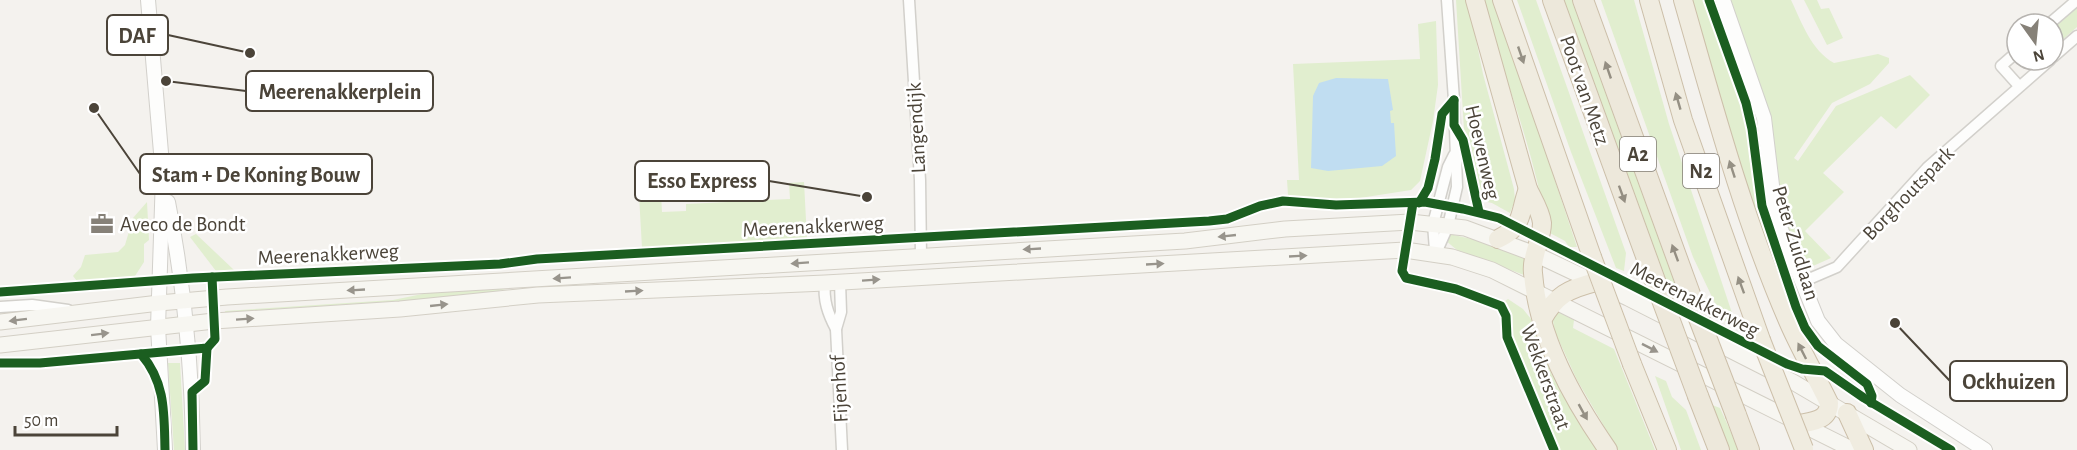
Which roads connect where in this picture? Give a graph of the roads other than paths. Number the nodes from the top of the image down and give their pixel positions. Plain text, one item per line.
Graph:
1 (148, 0) edge
2 (909, 0) edge
3 (1447, 0) edge
4 (1475, 0) edge
5 (1502, 0) edge
6 (1553, 0) edge
7 (1583, 0) edge
8 (1649, 0) edge
9 (1683, 0) edge
10 (1723, 0) edge
11 (2076, 0) edge
12 (2062, 12) edge
13 (2077, 36) edge
14 (2065, 47) edge
15 (2006, 72) edge
16 (2036, 72) edge
17 (2019, 86) junction
18 (163, 176) junction
19 (1528, 189) junction
20 (1441, 225) junction
21 (1498, 239) junction
22 (1436, 253) junction
23 (1535, 254) junction
24 (921, 256) junction
25 (1596, 282) junction
26 (1802, 282) junction
27 (832, 283) junction
28 (1535, 291) junction
29 (184, 300) junction
30 (1555, 301) junction
31 (159, 303) junction
32 (0, 307) edge
33 (81, 312) junction
34 (1542, 320) junction
35 (0, 322) edge
36 (187, 324) junction
37 (158, 327) junction
38 (836, 328) junction
39 (0, 345) edge
40 (1829, 403) junction
41 (1847, 413) junction
42 (1800, 424) junction
43 (1804, 449) edge
44 (165, 450) edge
45 (193, 450) edge
46 (842, 450) edge
47 (1608, 450) edge
48 (1667, 450) edge
49 (1719, 450) edge
50 (1749, 450) edge
51 (1853, 450) edge
52 (1864, 450) edge
53 (1909, 450) edge
54 (1985, 450) edge

1 - 18 street
2 - 24 street, Langendijk
3 - 20 street, Hoevenweg
4 - 19 highway
5 -> 48 highway, bridge
6 -> 49 highway, Poot van Metz / A2, bridge
50 -> 7 highway, Poot van Metz / A2, bridge
43 -> 8 highway, N2, bridge
40 -> 9 highway, N2
10 - 26 street, Peter Zuidlaan
11 - 12 street
13 - 14 street, Borghoutspark
15 - 17 street
16 - 17 street, Borghoutspark
17 - 26 street, Borghoutspark
18 - 29 street
18 - 31 street
19 - 21 highway
19 - 23 highway
20 - 21 main road, Meerenakkerweg
20 - 22 street, Hoevenweg
20 -> 24 main road, Meerenakkerweg
21 - 23 main road, Meerenakkerweg
27 -> 22 main road
22 - 28 main road
23 - 25 main road, Meerenakkerweg
23 - 28 highway
24 -> 29 main road, Meerenakkerweg
25 - 30 highway
25 - 40 main road, Meerenakkerweg
26 - 54 street, Peter Zuidlaan
36 -> 27 main road
27 - 38 street, Fijenhof
27 - 38 street, Fijenhof
28 - 30 main road
28 - 34 highway
29 - 31 main road, Meerenakkerweg
29 - 36 street
30 - 34 highway
30 -> 42 main road
31 - 33 main road, Meerenakkerweg
31 - 37 street
32 - 33 street, Meerenakkerweg
33 -> 35 main road, Meerenakkerweg
34 -> 47 highway
36 - 37 main road
36 - 45 street
39 -> 37 main road
37 - 44 street
38 - 46 street, Fijenhof
40 - 41 main road, Meerenakkerweg
40 - 42 highway
41 - 52 highway
41 - 53 main road, Meerenakkerweg
42 - 51 main road

